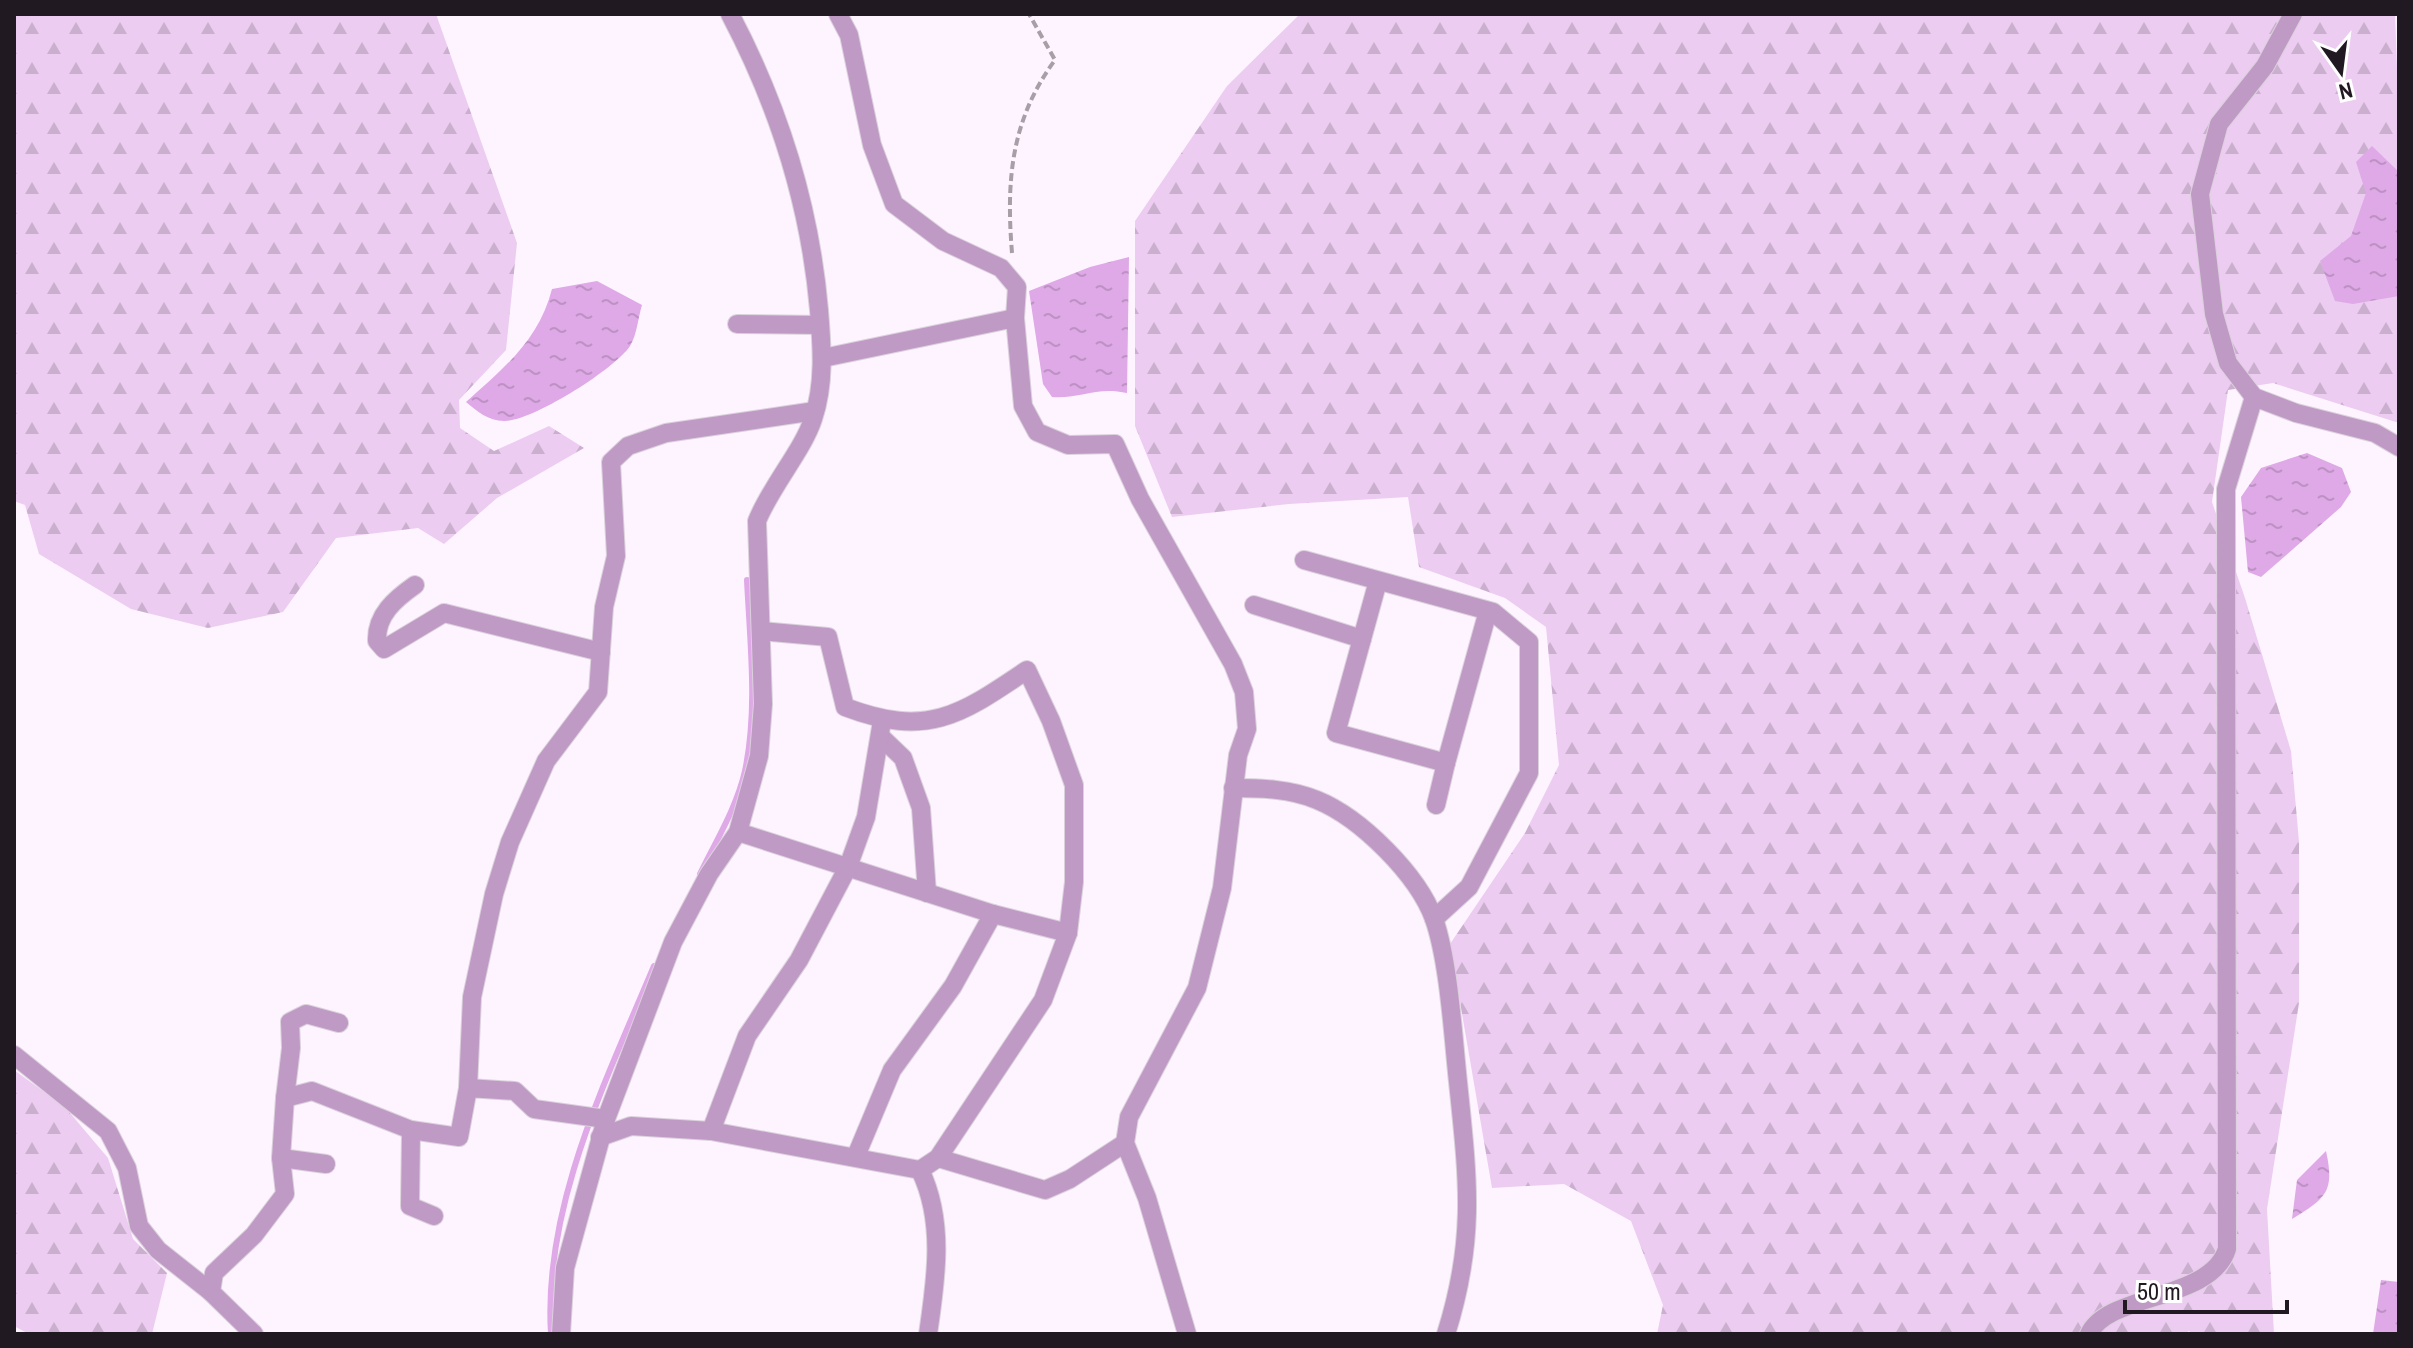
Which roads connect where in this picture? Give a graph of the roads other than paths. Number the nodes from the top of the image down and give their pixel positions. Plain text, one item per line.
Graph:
1 (730, 14) edge
2 (838, 14) edge
3 (2293, 14) edge
4 (1015, 318) junction
5 (737, 324) dead end
6 (820, 325) junction
7 (823, 358) junction
8 (2254, 397) junction
9 (815, 411) junction
10 (2399, 447) edge
11 (1304, 560) dead end
12 (1378, 581) junction
13 (415, 585) dead end
14 (1254, 605) dead end
15 (1488, 611) junction
16 (761, 631) junction
17 (1362, 639) junction
18 (601, 652) junction
19 (881, 729) junction
20 (1446, 763) junction
21 (1233, 788) junction
22 (1436, 805) dead end
23 (738, 832) junction
24 (848, 867) junction
25 (927, 893) junction
26 (993, 914) junction
27 (1434, 919) junction
28 (1068, 933) junction
29 (339, 1023) dead end
30 (14, 1055) edge
31 (468, 1088) junction
32 (285, 1098) junction
33 (606, 1119) junction
34 (411, 1130) junction
35 (711, 1131) junction
36 (600, 1137) junction
37 (1125, 1143) junction
38 (856, 1156) junction
39 (281, 1158) junction
40 (938, 1158) junction
41 (326, 1164) dead end
42 (920, 1170) junction
43 (434, 1216) dead end
44 (211, 1292) junction
45 (254, 1334) edge
46 (561, 1334) edge
47 (928, 1334) edge
48 (1187, 1334) edge
49 (1446, 1334) edge
50 (2089, 1334) edge

1 - 6 street
2 - 4 street
3 - 8 street
4 - 7 street
4 - 21 street
5 - 6 street
6 - 7 street
7 - 9 street
8 - 10 street
8 - 50 street
9 - 16 street
9 - 18 street
11 - 12 street
12 - 15 street
12 - 17 street
13 - 18 street
14 - 17 street
15 - 20 street
15 - 27 street
16 - 19 street
16 - 23 street
17 - 20 street
18 - 31 street
19 - 24 street
19 - 25 street
19 - 28 street
20 - 22 street
21 - 27 street
21 - 37 street
23 - 24 street
23 - 33 street
24 - 25 street
24 - 35 street
25 - 26 street
26 - 28 street
26 - 38 street
27 - 49 street
28 - 40 street
29 - 32 street
30 - 44 street
31 - 33 street
31 - 34 street
32 - 34 street
32 - 39 street
33 - 36 street
34 - 43 street
35 - 36 street
35 - 38 street
36 - 46 street
37 - 40 street
37 - 48 street
38 - 42 street
39 - 41 street
39 - 44 street
40 - 42 street
42 - 47 street
44 - 45 street

